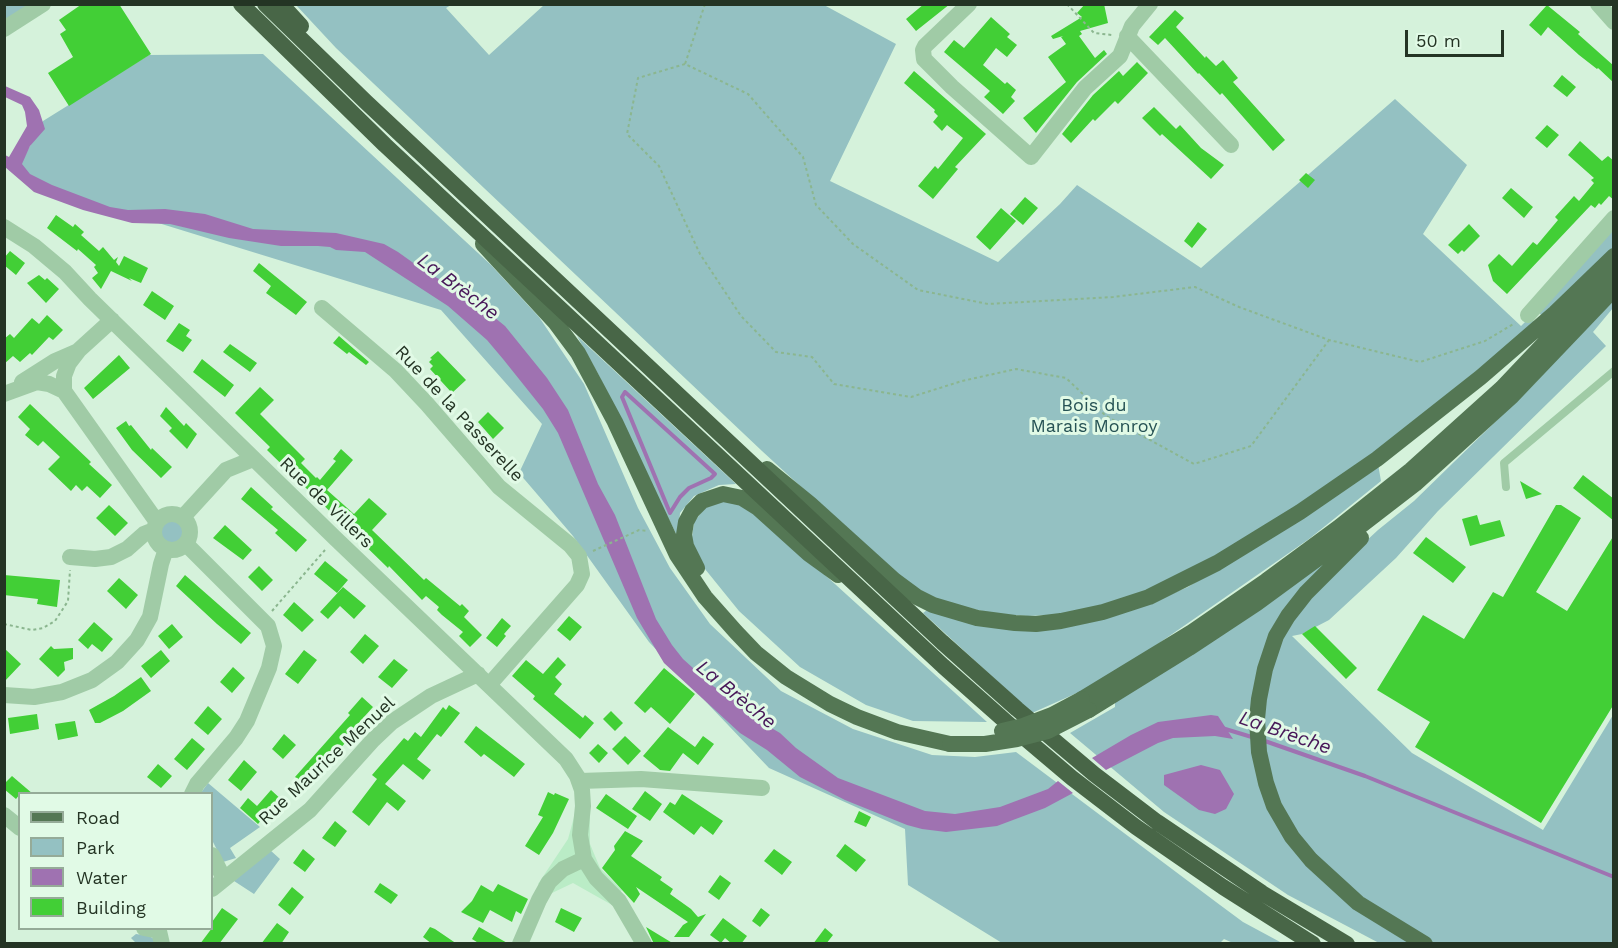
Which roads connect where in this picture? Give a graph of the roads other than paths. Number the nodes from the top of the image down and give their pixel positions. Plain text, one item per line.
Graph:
1 (43, 4) edge
2 (241, 4) edge
3 (265, 4) edge
4 (282, 4) edge
5 (969, 4) edge
6 (1150, 4) edge
7 (1598, 4) edge
8 (1614, 22) edge
9 (4, 29) edge
10 (1127, 36) junction
11 (1231, 145) dead end
12 (456, 210) junction
13 (1614, 218) edge
14 (10, 230) edge
15 (1614, 256) edge
16 (1614, 270) edge
17 (555, 279) junction
18 (1614, 289) edge
19 (322, 308) dead end
20 (1528, 315) road end
21 (112, 320) junction
22 (79, 351) junction
23 (1614, 371) edge
24 (64, 391) junction
25 (7, 392) edge
26 (716, 429) junction
27 (254, 459) junction
28 (1414, 484) junction
29 (1506, 487) dead end
30 (183, 518) junction
31 (156, 526) junction
32 (186, 544) junction
33 (166, 549) junction
34 (70, 557) road end
35 (872, 599) junction
36 (483, 680) junction
37 (4, 695) edge
38 (1085, 705) junction
39 (951, 738) junction
40 (580, 781) junction
41 (762, 788) dead end
42 (1100, 790) junction
43 (193, 792) edge
44 (4, 815) edge
45 (18, 826) edge
46 (584, 859) junction
47 (213, 860) edge
48 (218, 884) edge
49 (520, 944) edge
50 (644, 944) edge
51 (1313, 944) edge
52 (1347, 944) edge
53 (1425, 944) edge

1 - 9 street
2 - 12 highway
3 - 17 highway
4 - 17 highway
5 - 10 street
6 - 10 street
7 - 8 street
10 - 11 street
12 - 35 highway
12 - 39 main road
13 - 20 street
14 - 21 street, Rue de Villers
15 - 26 main road
16 - 38 main road
17 - 26 highway
18 - 28 main road
19 - 36 street, Rue de la Passerelle
21 - 22 street
21 - 27 street, Rue de Villers
22 - 24 street
22 - 25 street
23 - 29 lane
24 - 25 street
24 - 31 street
26 - 42 highway
27 - 30 street
27 - 36 street, Rue de Villers
28 - 38 main road
28 - 53 main road
30 - 31 street
30 - 32 street
31 - 33 street
31 - 34 street
32 - 33 street
32 - 43 street
33 - 37 street
35 - 39 main road
35 - 42 highway
36 - 40 street, Rue de Villers
36 - 48 street, Rue Maurice Menuel
38 - 39 main road, bridge
40 - 41 street
40 - 46 street, Rue de Villers
42 - 51 highway
42 - 52 highway
44 - 45 street
46 - 49 street
46 - 50 street
47 - 48 street

